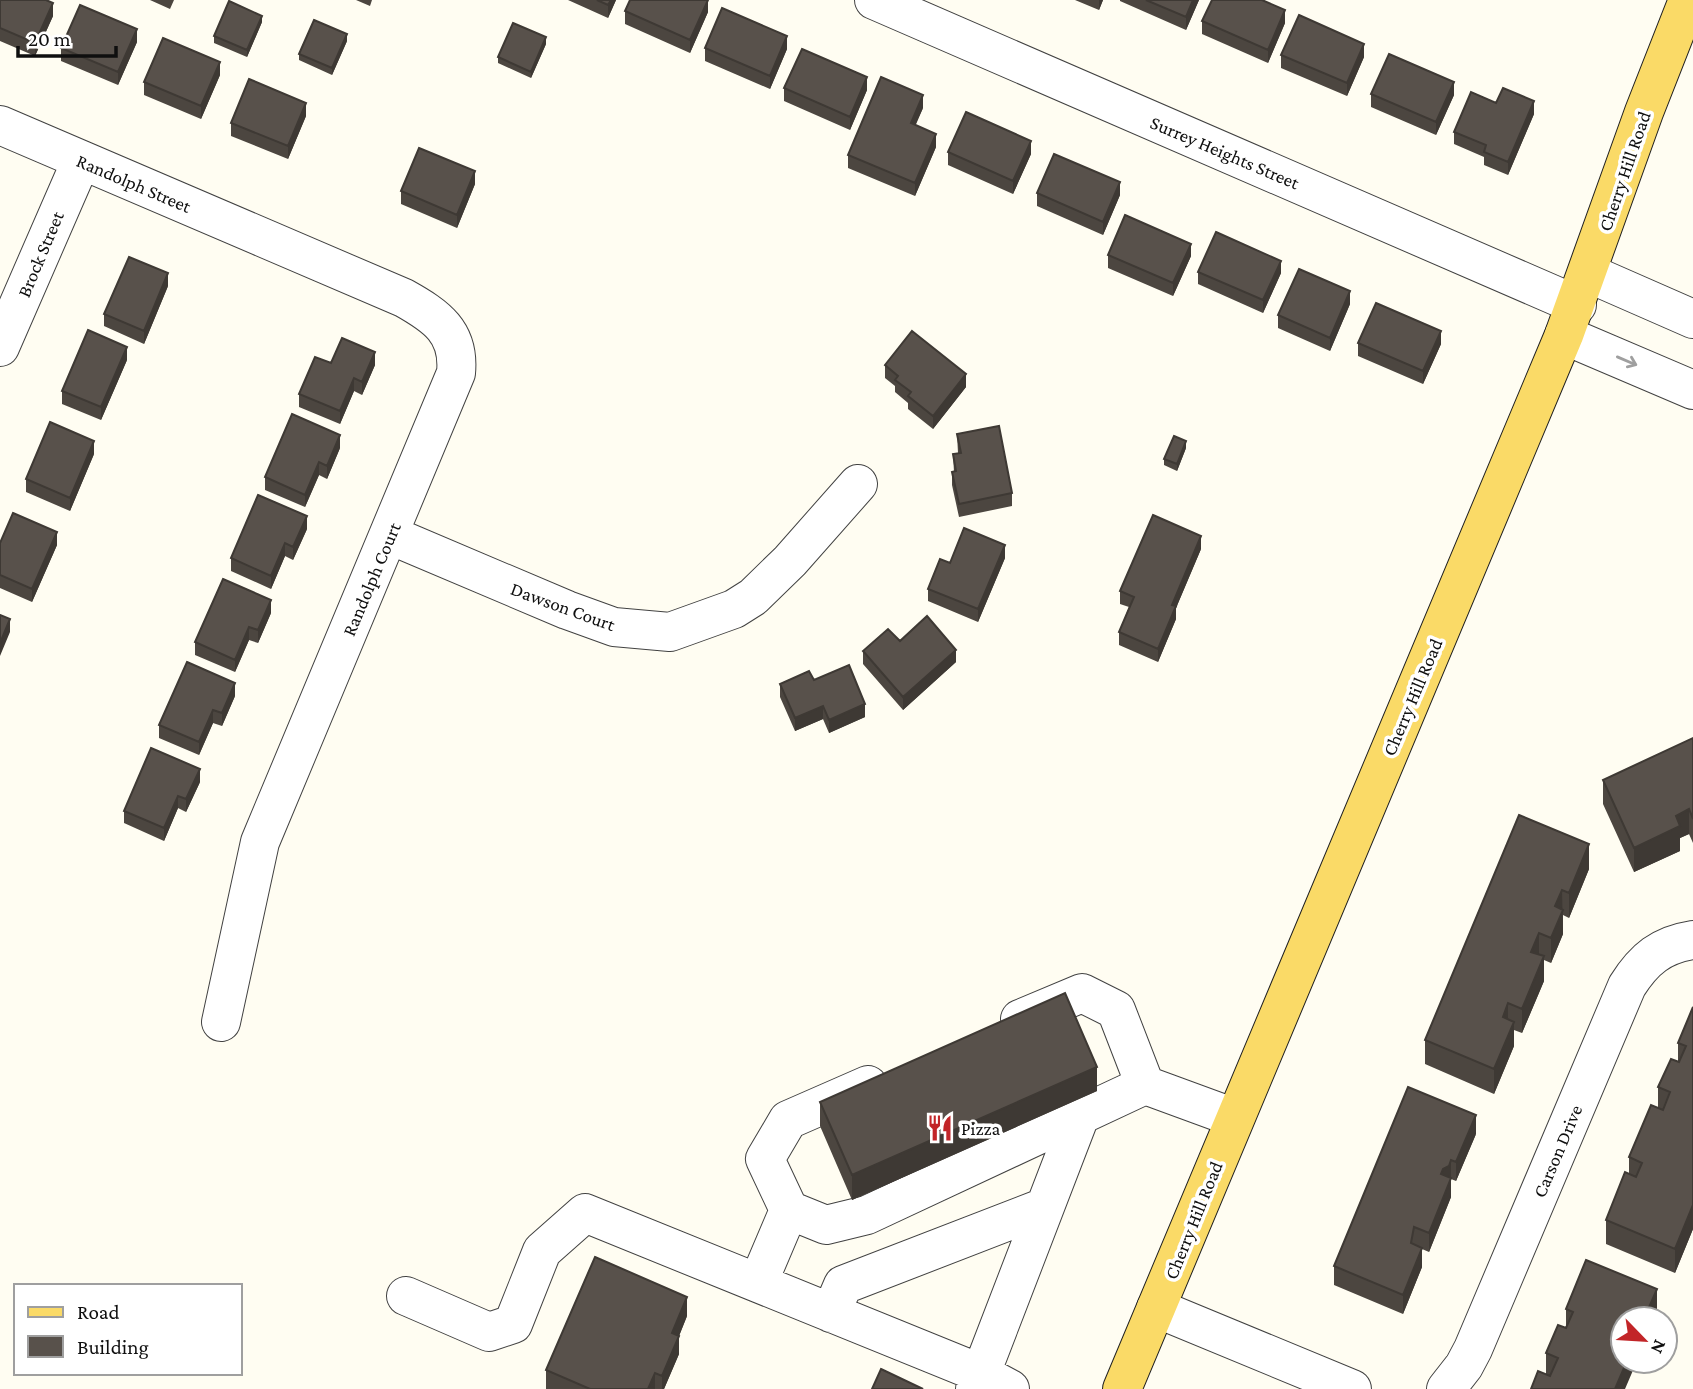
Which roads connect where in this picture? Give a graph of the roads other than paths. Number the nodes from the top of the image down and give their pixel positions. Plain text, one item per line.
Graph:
1 (874, 0) edge
2 (1688, 0) edge
3 (0, 125) edge
4 (81, 160) junction
5 (268, 240) joint
6 (1576, 304) junction
7 (1693, 319) edge
8 (0, 347) edge
9 (1693, 390) edge
10 (858, 484) dead end
11 (390, 535) junction
12 (1693, 940) edge
13 (221, 1022) dead end
14 (992, 1032) edge
15 (903, 1070) edge
16 (1145, 1085) junction
17 (1080, 1116) junction
18 (1235, 1118) junction
19 (1045, 1207) junction
20 (789, 1210) junction
21 (758, 1283) junction
22 (406, 1296) dead end
23 (1156, 1308) junction
24 (831, 1313) junction
25 (989, 1384) edge
26 (1122, 1389) edge
27 (1352, 1389) edge
28 (1446, 1389) edge

1 - 6 street, Surrey Heights Street
2 - 6 main road, Cherry Hill Road
3 - 4 street, Randolph Street
4 - 5 street, Randolph Street
4 - 8 street, Brock Street
5 - 11 street, Randolph Court
6 - 7 street
6 -> 9 street
6 - 18 main road, Cherry Hill Road
10 - 11 street, Dawson Court
11 - 13 street, Randolph Court
12 - 28 street, Carson Drive
14 - 16 street
15 - 20 street
16 - 17 street
16 - 18 street
17 - 19 street
17 - 20 street
18 - 23 main road, Cherry Hill Road
19 - 24 street
19 - 25 street
20 - 21 street
21 - 22 street
21 - 24 street
23 - 26 main road, Cherry Hill Road
23 - 27 street
24 - 25 street

